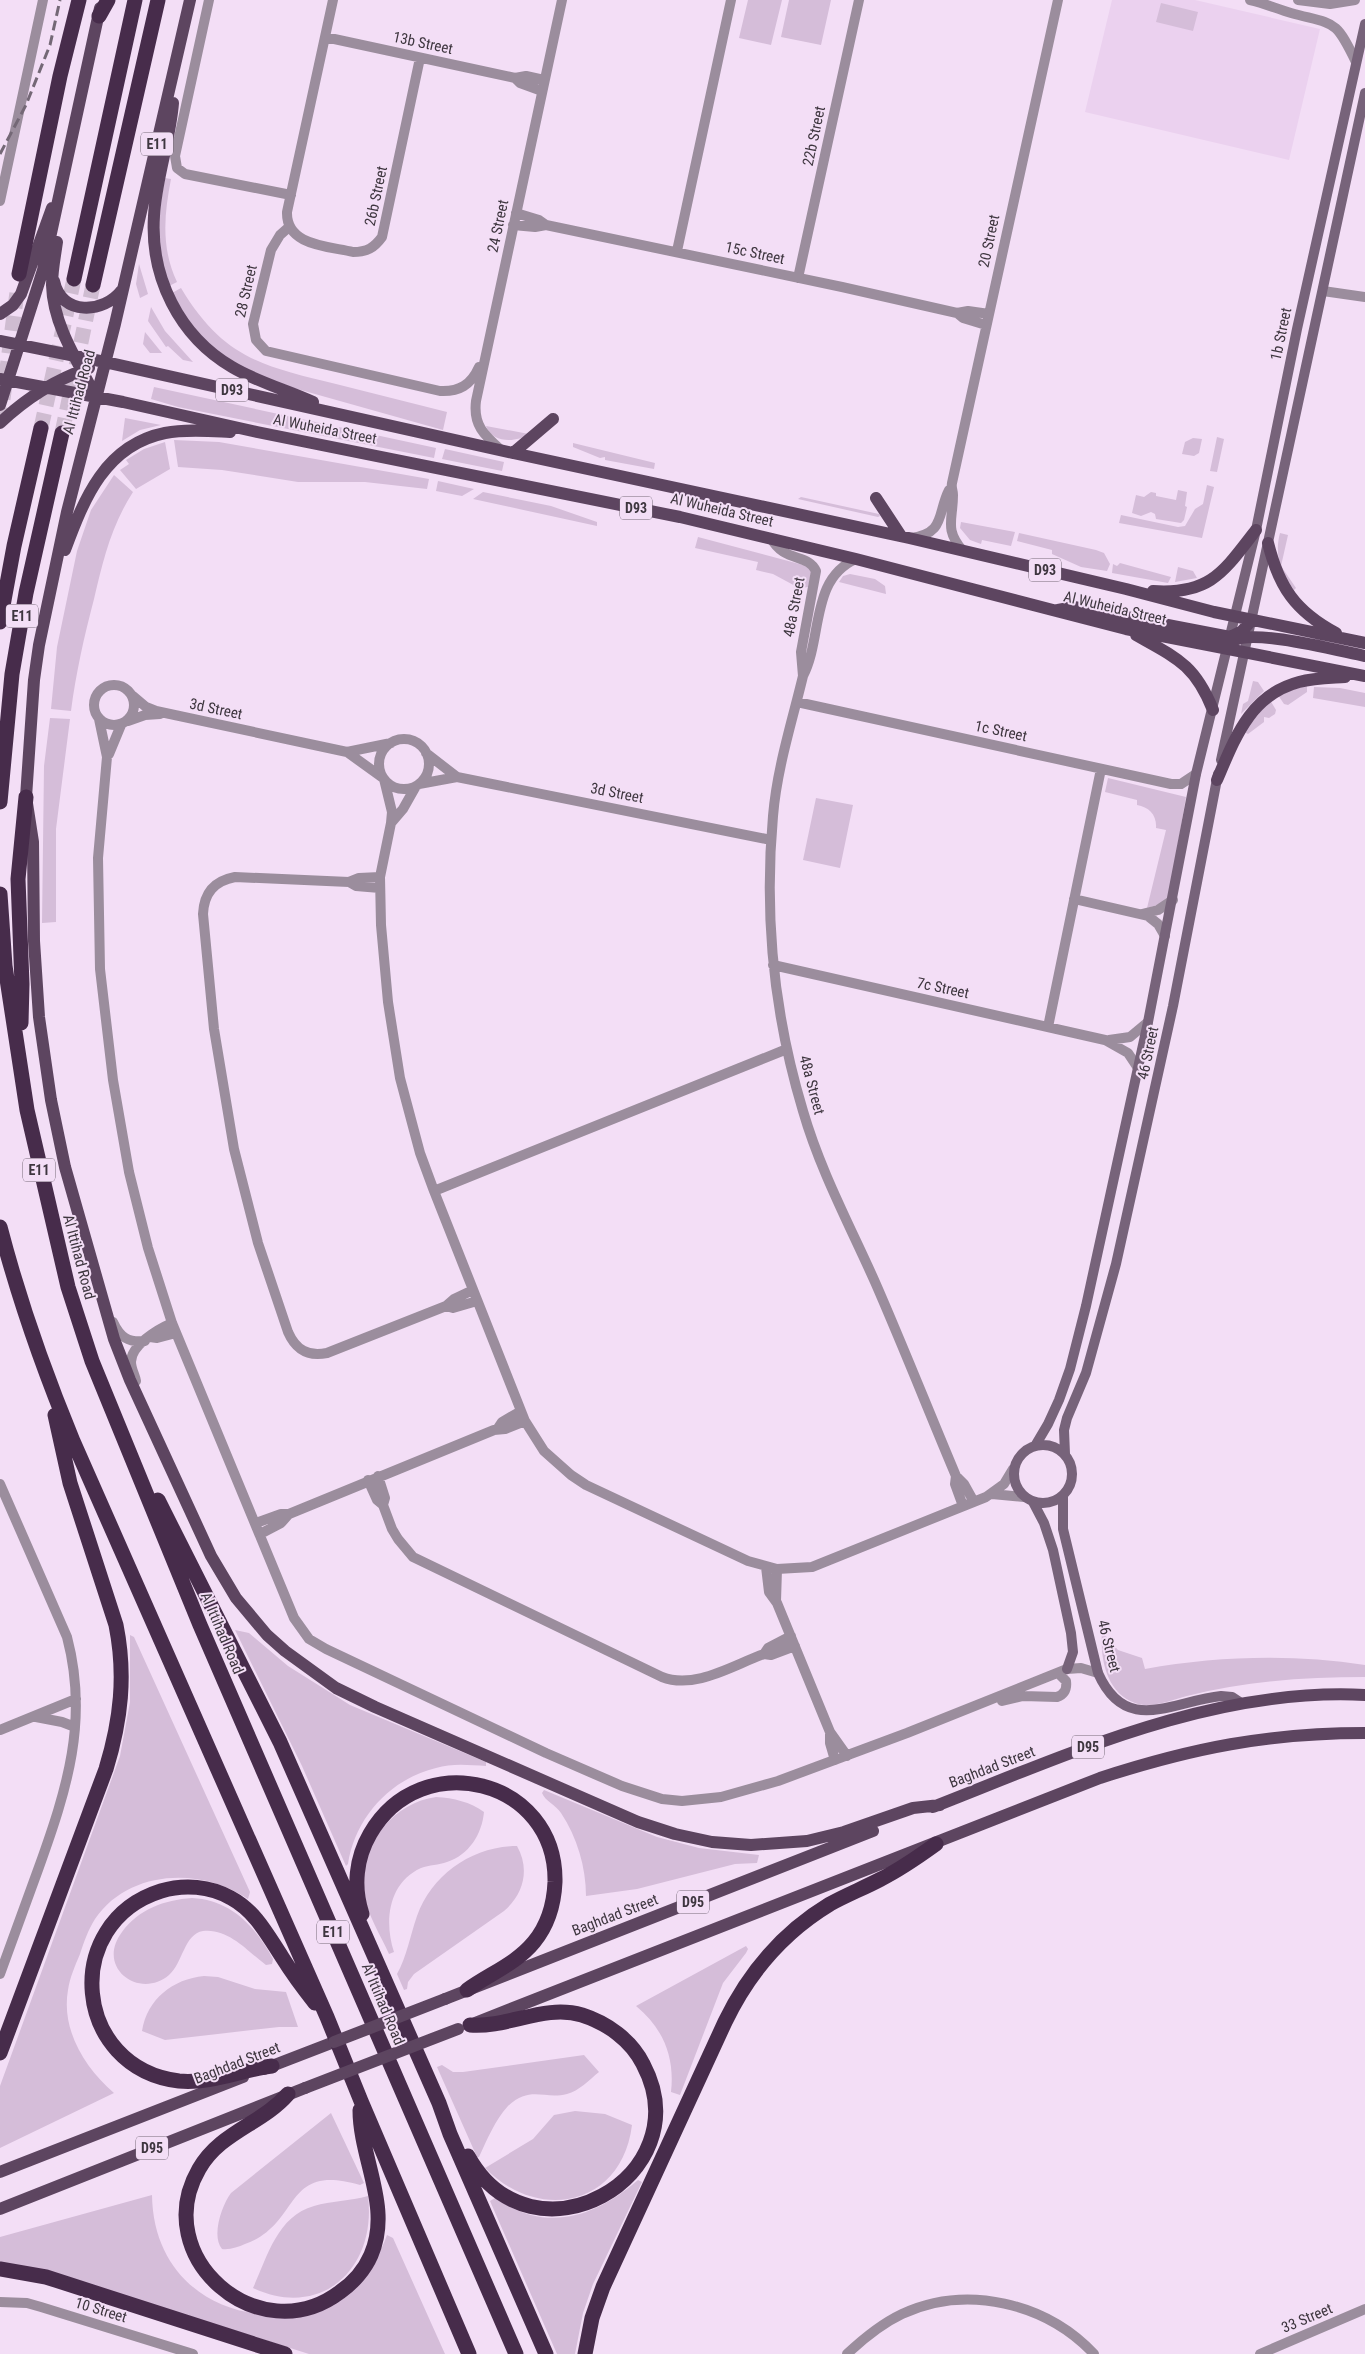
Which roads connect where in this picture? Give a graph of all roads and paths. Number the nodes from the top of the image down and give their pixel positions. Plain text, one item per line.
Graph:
1 (43, 0) edge
2 (79, 0) edge
3 (102, 0) edge
4 (108, 0) edge
5 (135, 0) edge
6 (158, 0) edge
7 (190, 0) edge
8 (209, 0) edge
9 (333, 0) edge
10 (562, 0) edge
11 (731, 0) edge
12 (859, 0) edge
13 (1058, 0) edge
14 (1250, 0) edge
15 (1298, 0) edge
16 (1355, 0) edge
17 (99, 16) junction
18 (1365, 24) edge
19 (325, 37) junction
20 (420, 58) junction
21 (1356, 62) junction
22 (175, 64) junction
23 (515, 78) junction
24 (544, 80) junction
25 (542, 91) junction
26 (1365, 93) edge
27 (60, 195) junction
28 (291, 196) junction
29 (0, 201) edge
30 (516, 213) junction
31 (513, 225) junction
32 (546, 225) junction
33 (289, 227) junction
34 (677, 251) junction
35 (52, 273) junction
36 (19, 274) tunnel mouth
37 (798, 278) junction
38 (74, 279) tunnel mouth
39 (93, 285) tunnel mouth
40 (123, 288) junction
41 (1323, 290) junction
42 (1365, 297) edge
43 (958, 313) junction
44 (0, 314) edge
45 (989, 314) junction
46 (986, 325) junction
47 (0, 341) edge
48 (18, 343) junction
49 (485, 353) junction
50 (75, 356) junction
51 (106, 362) junction
52 (82, 370) junction
53 (5, 380) edge
54 (45, 388) junction
55 (96, 397) junction
56 (0, 405) edge
57 (333, 412) junction
58 (553, 419) dead end
59 (0, 424) edge
60 (41, 428) tunnel mouth
61 (257, 432) junction
62 (62, 433) tunnel mouth
63 (507, 451) junction
64 (952, 488) junction
65 (876, 498) dead end
66 (1256, 530) junction
67 (905, 537) junction
68 (771, 538) junction
69 (1268, 543) junction
70 (963, 551) junction
71 (856, 559) junction
72 (53, 577) junction
73 (1126, 589) junction
74 (1056, 611) junction
75 (1235, 616) junction
76 (1252, 620) junction
77 (0, 622) edge
78 (1126, 629) junction
79 (1248, 636) junction
80 (1230, 637) junction
81 (1349, 640) junction
82 (1365, 643) edge
83 (1227, 650) junction
84 (1244, 653) junction
85 (1365, 656) edge
86 (803, 676) junction
87 (1363, 676) edge
88 (133, 696) junction
89 (796, 702) junction
90 (1213, 710) junction
91 (166, 714) junction
92 (99, 719) junction
93 (124, 723) junction
94 (392, 743) junction
95 (347, 752) junction
96 (426, 753) junction
97 (107, 757) junction
98 (1101, 769) junction
99 (1196, 774) junction
100 (456, 777) junction
101 (383, 779) junction
102 (1217, 780) junction
103 (418, 785) junction
104 (26, 797) junction
105 (0, 802) edge
106 (392, 822) junction
107 (771, 840) junction
108 (380, 877) junction
109 (350, 882) junction
110 (380, 888) junction
111 (0, 894) edge
112 (1074, 900) junction
113 (1172, 900) junction
114 (1141, 914) junction
115 (1165, 936) junction
116 (773, 965) junction
117 (1148, 1022) junction
118 (1048, 1027) junction
119 (1105, 1040) junction
120 (787, 1049) junction
121 (18, 1052) junction
122 (1138, 1068) junction
123 (434, 1192) junction
124 (0, 1227) edge
125 (472, 1290) junction
126 (103, 1299) junction
127 (477, 1301) junction
128 (446, 1306) junction
129 (172, 1322) junction
130 (176, 1333) junction
131 (147, 1339) junction
132 (48, 1382) junction
133 (139, 1400) junction
134 (523, 1416) junction
135 (1034, 1446) junction
136 (128, 1450) junction
137 (1065, 1454) junction
138 (1013, 1469) junction
139 (378, 1476) junction
140 (956, 1476) junction
141 (368, 1480) junction
142 (0, 1484) edge
143 (992, 1494) junction
144 (1063, 1496) junction
145 (1029, 1500) junction
146 (974, 1502) junction
147 (383, 1505) junction
148 (963, 1506) junction
149 (288, 1514) junction
150 (256, 1523) junction
151 (260, 1534) junction
152 (766, 1567) junction
153 (778, 1568) junction
154 (776, 1600) junction
155 (791, 1636) junction
156 (795, 1646) junction
157 (764, 1654) junction
158 (1063, 1671) junction
159 (1098, 1673) junction
160 (1365, 1695) edge
161 (76, 1699) junction
162 (1241, 1703) junction
163 (968, 1710) junction
164 (35, 1716) junction
165 (75, 1727) junction
166 (0, 1730) edge
167 (830, 1732) junction
168 (1365, 1733) edge
169 (847, 1756) junction
170 (835, 1760) junction
171 (940, 1805) junction
172 (936, 1844) junction
173 (375, 1961) junction
174 (0, 1974) edge
175 (467, 1990) junction
176 (327, 2017) junction
177 (464, 2027) junction
178 (0, 2054) edge
179 (272, 2066) junction
180 (288, 2094) junction
181 (360, 2101) junction
182 (439, 2103) junction
183 (0, 2172) edge
184 (0, 2209) edge
185 (0, 2268) edge
186 (0, 2278) edge
187 (85, 2290) junction
188 (0, 2302) edge
189 (1365, 2309) edge
190 (193, 2354) edge
191 (285, 2354) edge
192 (469, 2354) edge
193 (516, 2354) edge
194 (546, 2354) edge
195 (586, 2354) edge
196 (847, 2354) edge
197 (1094, 2354) edge
198 (1260, 2354) edge

1 - 29 street
2 - 36 highway
3 - 17 main road
4 - 17 highway
5 - 38 highway
6 - 39 highway, E11
7 - 22 main road, Al Ittihad Road / E11
8 - 28 street
9 - 19 street
10 - 24 street, 24 Street
11 - 34 street
12 - 37 street, 22b Street
13 - 45 street, 20 Street
14 - 21 street
15 - 16 street
17 - 27 main road
18 - 21 street, 1b Street
19 - 20 street, 13b Street
19 - 28 street
20 - 23 street, 13b Street
20 - 33 street, 26b Street
21 - 66 street, 1b Street
22 - 40 main road, Al Ittihad Road / E11
22 - 57 main road
23 - 24 street, 13b Street
23 - 25 street, 13b Street
24 - 25 street, 24 Street
25 - 30 street, 24 Street
26 - 41 street
27 - 35 main road
27 - 44 main road
27 - 48 main road
28 - 33 street
30 - 31 street, 24 Street
30 - 32 street, 15c Street
31 - 32 street, 15c Street
31 - 49 street, 24 Street
32 - 34 street, 15c Street
33 - 49 street, 28 Street
34 - 37 street, 15c Street
35 - 40 main road
35 - 50 main road
37 - 43 street, 15c Street
40 - 51 main road, Al Ittihad Road / E11
41 - 42 street
41 - 69 street
43 - 45 street, 15c Street
43 - 46 street, 15c Street
45 - 46 street, 20 Street
46 - 64 street, 20 Street
47 - 48 main road, D93
48 - 50 main road, Al Wuheida Street / D93
48 - 53 main road
49 - 63 street, 24 Street
50 - 51 main road, Al Wuheida Street / D93
50 - 52 main road
51 - 52 main road
51 - 55 main road, Al Ittihad Road / E11
51 - 57 main road, Al Wuheida Street / D93
52 - 54 main road
52 - 55 main road
53 - 54 main road, Al Wuheida Street / D93
53 - 56 main road
54 - 55 main road, Al Wuheida Street / D93
54 - 59 main road
55 - 61 main road, Al Wuheida Street / D93
55 - 72 main road, Al Ittihad Road / E11
57 - 63 main road, Al Wuheida Street / D93
58 - 63 main road
60 - 77 highway, Al Ittihad Road / E11
61 - 68 main road, Al Wuheida Street / D93
61 - 72 main road
62 - 105 highway, Al Ittihad Road / E11
63 - 67 main road, Al Wuheida Street / D93
64 - 67 street, 20 Street
64 - 70 street, 20 Street
65 - 67 main road
66 - 73 main road
66 - 75 street, 1b Street
67 - 70 main road, Al Wuheida Street / D93
68 - 71 main road, Al Wuheida Street / D93
68 - 86 street, 48a Street
69 - 76 street
69 - 81 main road
70 - 73 main road, Al Wuheida Street / D93
71 - 74 main road, Al Wuheida Street / D93
71 - 86 street, 48a Street
72 - 104 main road, Al Ittihad Road / E11
73 - 75 main road, Al Wuheida Street / D93
74 - 78 main road, Al Wuheida Street / D93
74 - 80 main road
75 - 76 main road, Al Wuheida Street / D93
75 - 80 street, 1b Street
76 - 79 street
76 - 80 main road
76 - 81 main road, Al Wuheida Street / D93
78 - 83 main road, Al Wuheida Street / D93
78 - 90 main road
79 - 83 main road
79 - 84 street
79 - 85 main road
80 - 83 street, 1b Street
81 - 82 main road, Al Wuheida Street / D93
83 - 84 main road, Al Wuheida Street / D93
83 - 90 street, 46 Street
84 - 87 main road, Al Wuheida Street / D93
84 - 102 street, 46 Street
86 - 89 street, 48a Street
87 - 102 main road
88 - 91 street, 3d Street
88 - 92 street
88 - 93 street
89 - 98 street, 1c Street
89 - 107 street, 48a Street
90 - 99 street, 46 Street
91 - 93 street, 3d Street
91 - 95 street, 3d Street
92 - 93 street
92 - 97 street
93 - 97 street
94 - 95 street, 3d Street
94 - 96 street
94 - 101 street
95 - 101 street, 3d Street
96 - 100 street, 3d Street
96 - 103 street
97 - 129 street
98 - 99 street, 1c Street
98 - 112 street
99 - 113 street, 46 Street
100 - 103 street, 3d Street
100 - 107 street, 3d Street
101 - 103 street
101 - 106 street
102 - 137 street, 46 Street
103 - 106 street
104 - 121 highway
104 - 126 main road, Al Ittihad Road
106 - 108 street
107 - 116 street, 48a Street
108 - 109 street
108 - 110 street
109 - 110 street
109 - 128 street
110 - 123 street
111 - 121 highway, Al Ittihad Road / E11
112 - 114 street
112 - 118 street
113 - 114 street
113 - 115 street, 46 Street
114 - 115 street
115 - 117 street, 46 Street
116 - 118 street, 7c Street
116 - 120 street, 48a Street
117 - 119 street, 7c Street
117 - 122 street, 46 Street
118 - 119 street, 7c Street
119 - 122 street, 7c Street
120 - 123 street
120 - 140 street, 48a Street
121 - 136 highway, Al Ittihad Road / E11
122 - 135 street, 46 Street
123 - 125 street
124 - 132 highway, E11
125 - 127 street
125 - 128 street
126 - 131 street
126 - 133 main road, Al Ittihad Road
127 - 128 street
127 - 134 street
129 - 130 street
129 - 131 street
130 - 131 street
130 - 150 street
131 - 133 street
132 - 176 highway, E11
132 - 178 highway
133 - 171 main road, Al Ittihad Road
134 - 139 street
134 - 152 street
135 - 137 street
135 - 138 street
136 - 173 highway
136 - 193 highway, Al Ittihad Road / E11
137 - 144 street
138 - 143 street
138 - 145 street
139 - 141 street
139 - 147 street
140 - 146 street, 48a Street
140 - 148 street, 48a Street
141 - 147 street
141 - 149 street
142 - 161 street
143 - 145 street
143 - 146 street
144 - 145 street
144 - 159 street, 46 Street
145 - 158 street
146 - 148 street
147 - 157 street
148 - 153 street
149 - 150 street
149 - 151 street
150 - 151 street
151 - 170 street
152 - 153 street
152 - 154 street
153 - 154 street
154 - 155 street
155 - 156 street
155 - 157 street
156 - 157 street
156 - 167 street
158 - 159 street
158 - 163 street
158 - 163 street
159 - 162 street, 46 Street
160 - 162 main road, Baghdad Street / D95
161 - 164 street
161 - 165 street
162 - 171 main road, Baghdad Street / D95
163 - 169 street
164 - 165 street
164 - 166 street
165 - 174 street
167 - 169 street
167 - 170 street
168 - 172 main road, D95
169 - 170 street
171 - 175 main road, Baghdad Street / D95
172 - 177 main road, D95
172 - 195 highway
173 - 175 highway
173 - 182 highway
175 - 179 main road, Baghdad Street / D95, bridge
176 - 179 highway
176 - 181 highway, E11
177 - 180 main road, D95, bridge
177 - 182 highway
179 - 183 main road, Baghdad Street / D95
180 - 181 highway
180 - 184 main road, D95
181 - 192 highway, E11
182 - 194 highway
185 - 187 highway
186 - 187 highway
187 - 191 highway
188 - 190 street, 10 Street
189 - 198 street, 33 Street
196 - 197 street

